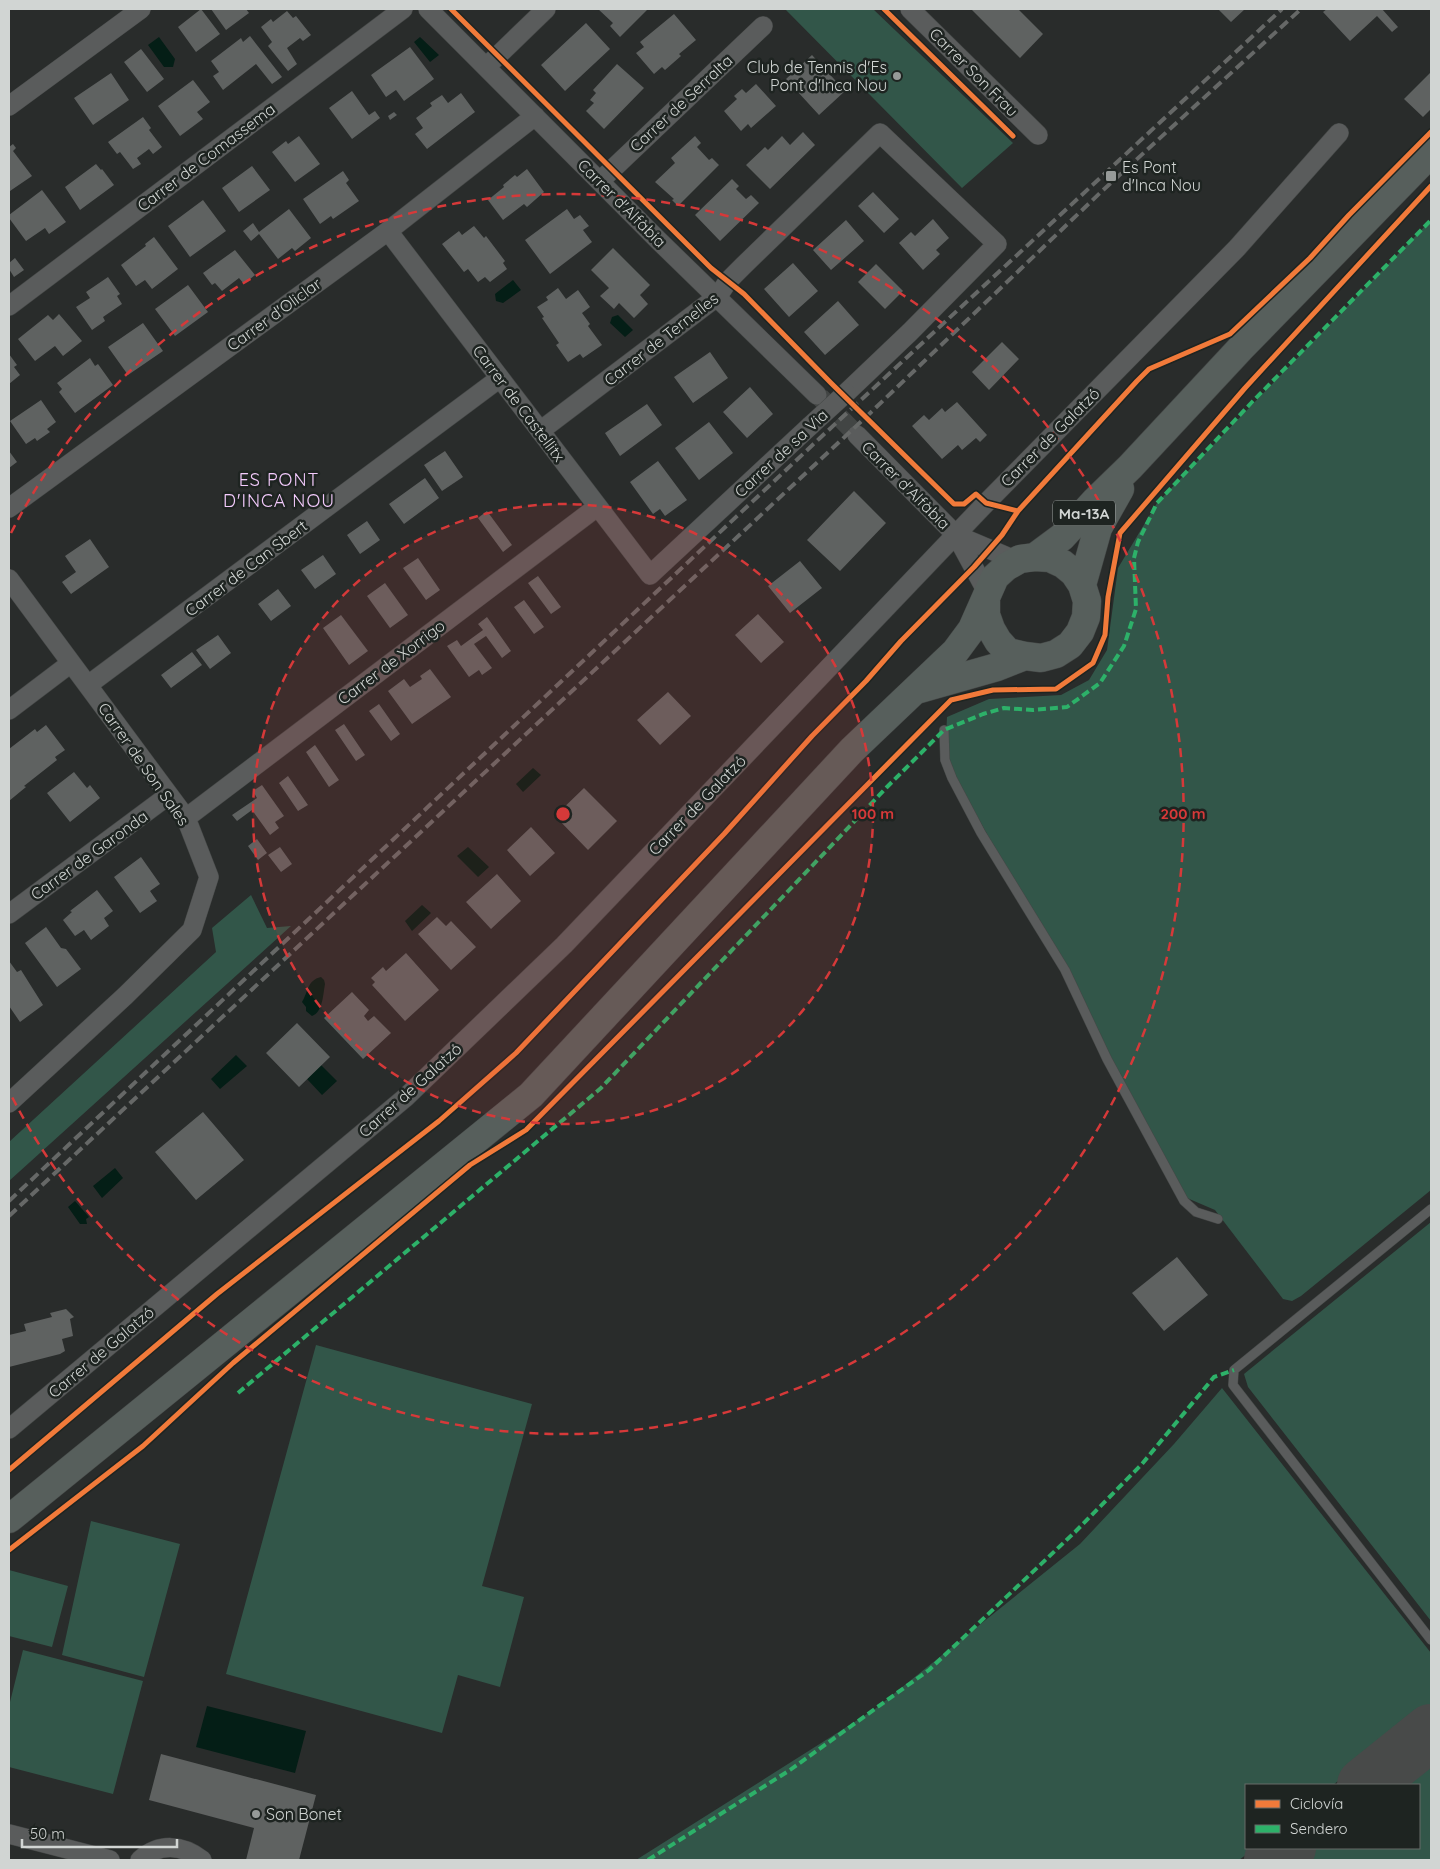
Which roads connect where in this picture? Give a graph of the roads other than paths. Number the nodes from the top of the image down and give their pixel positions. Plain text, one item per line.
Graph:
1 (141, 9) edge
2 (403, 9) edge
3 (428, 9) edge
4 (546, 9) edge
5 (910, 9) edge
6 (763, 26) dead end
7 (486, 66) junction
8 (9, 106) edge
9 (535, 116) junction
10 (880, 133) joint
11 (1339, 133) dead end
12 (1038, 135) dead end
13 (1431, 153) edge
14 (600, 181) junction
15 (388, 231) junction
16 (718, 296) junction
17 (9, 306) edge
18 (500, 378) junction
19 (817, 395) tunnel mouth
20 (540, 431) junction
21 (857, 434) tunnel mouth
22 (1130, 467) junction
23 (597, 507) junction
24 (9, 508) edge
25 (956, 535) junction
26 (1026, 559) junction
27 (650, 575) joint
28 (9, 579) edge
29 (1082, 585) junction
30 (987, 597) junction
31 (1024, 656) junction
32 (71, 663) junction
33 (88, 686) junction
34 (912, 691) junction
35 (9, 710) edge
36 (944, 730) dead end
37 (169, 795) junction
38 (186, 818) junction
39 (9, 914) edge
40 (9, 1103) edge
41 (1431, 1209) edge
42 (1218, 1219) dead end
43 (9, 1428) edge
44 (9, 1496) edge
45 (36, 1498) junction
46 (9, 1519) edge
47 (1431, 1640) edge
48 (9, 1834) edge
49 (143, 1857) edge
50 (110, 1860) edge
51 (118, 1860) edge
52 (202, 1860) edge

1 - 8 street
2 - 17 street, Carrer de Comassema
3 - 7 street, Carrer d'Alfàbia
4 - 7 street
5 - 12 street, Carrer Son Frau
6 - 14 street, Carrer de Serralta
7 - 9 street, Carrer d'Alfàbia
9 - 14 street, Carrer d'Alfàbia
9 - 15 street, Carrer d'Oliclar
10 - 16 street, Carrer de Ternelles
10 - 27 street, Carrer de sa Via, bridge
11 - 25 street, Carrer de Galatzó
13 - 22 main road, Ma-13A
14 - 16 street, Carrer d'Alfàbia
15 - 18 street, Carrer de Castellitx
15 - 24 street, Carrer d'Oliclar
16 - 19 street, Carrer d'Alfàbia
16 - 20 street, Carrer de Ternelles
18 - 20 street, Carrer de Castellitx
18 - 33 street, Carrer de Can Sbert
20 - 23 street, Carrer de Castellitx
21 - 25 street, Carrer d'Alfàbia
22 - 26 main road, Ma-13A
22 - 29 main road, Ma-13A
23 - 27 street, Carrer de Castellitx
23 - 38 street, Carrer de Xorrigo
25 - 26 street, Carrer d'Alfàbia
25 - 30 street, Carrer d'Alfàbia
25 - 43 street, Carrer de Galatzó
26 - 29 main road
26 - 30 main road
28 - 32 street, Carrer de Son Sales
29 - 31 main road
30 - 31 main road
30 - 34 main road
31 - 34 main road
32 - 33 street, Carrer de Son Sales
32 - 35 street
33 - 37 street, Carrer de Son Sales
34 - 45 main road
36 - 42 lane
37 - 38 street, Carrer de Son Sales
37 - 39 street, Carrer de Garonda
38 - 40 street, Carrer de Son Sales
41 - 47 lane
44 - 45 main road
45 - 46 main road
48 - 50 street
49 - 51 street
49 - 52 street

